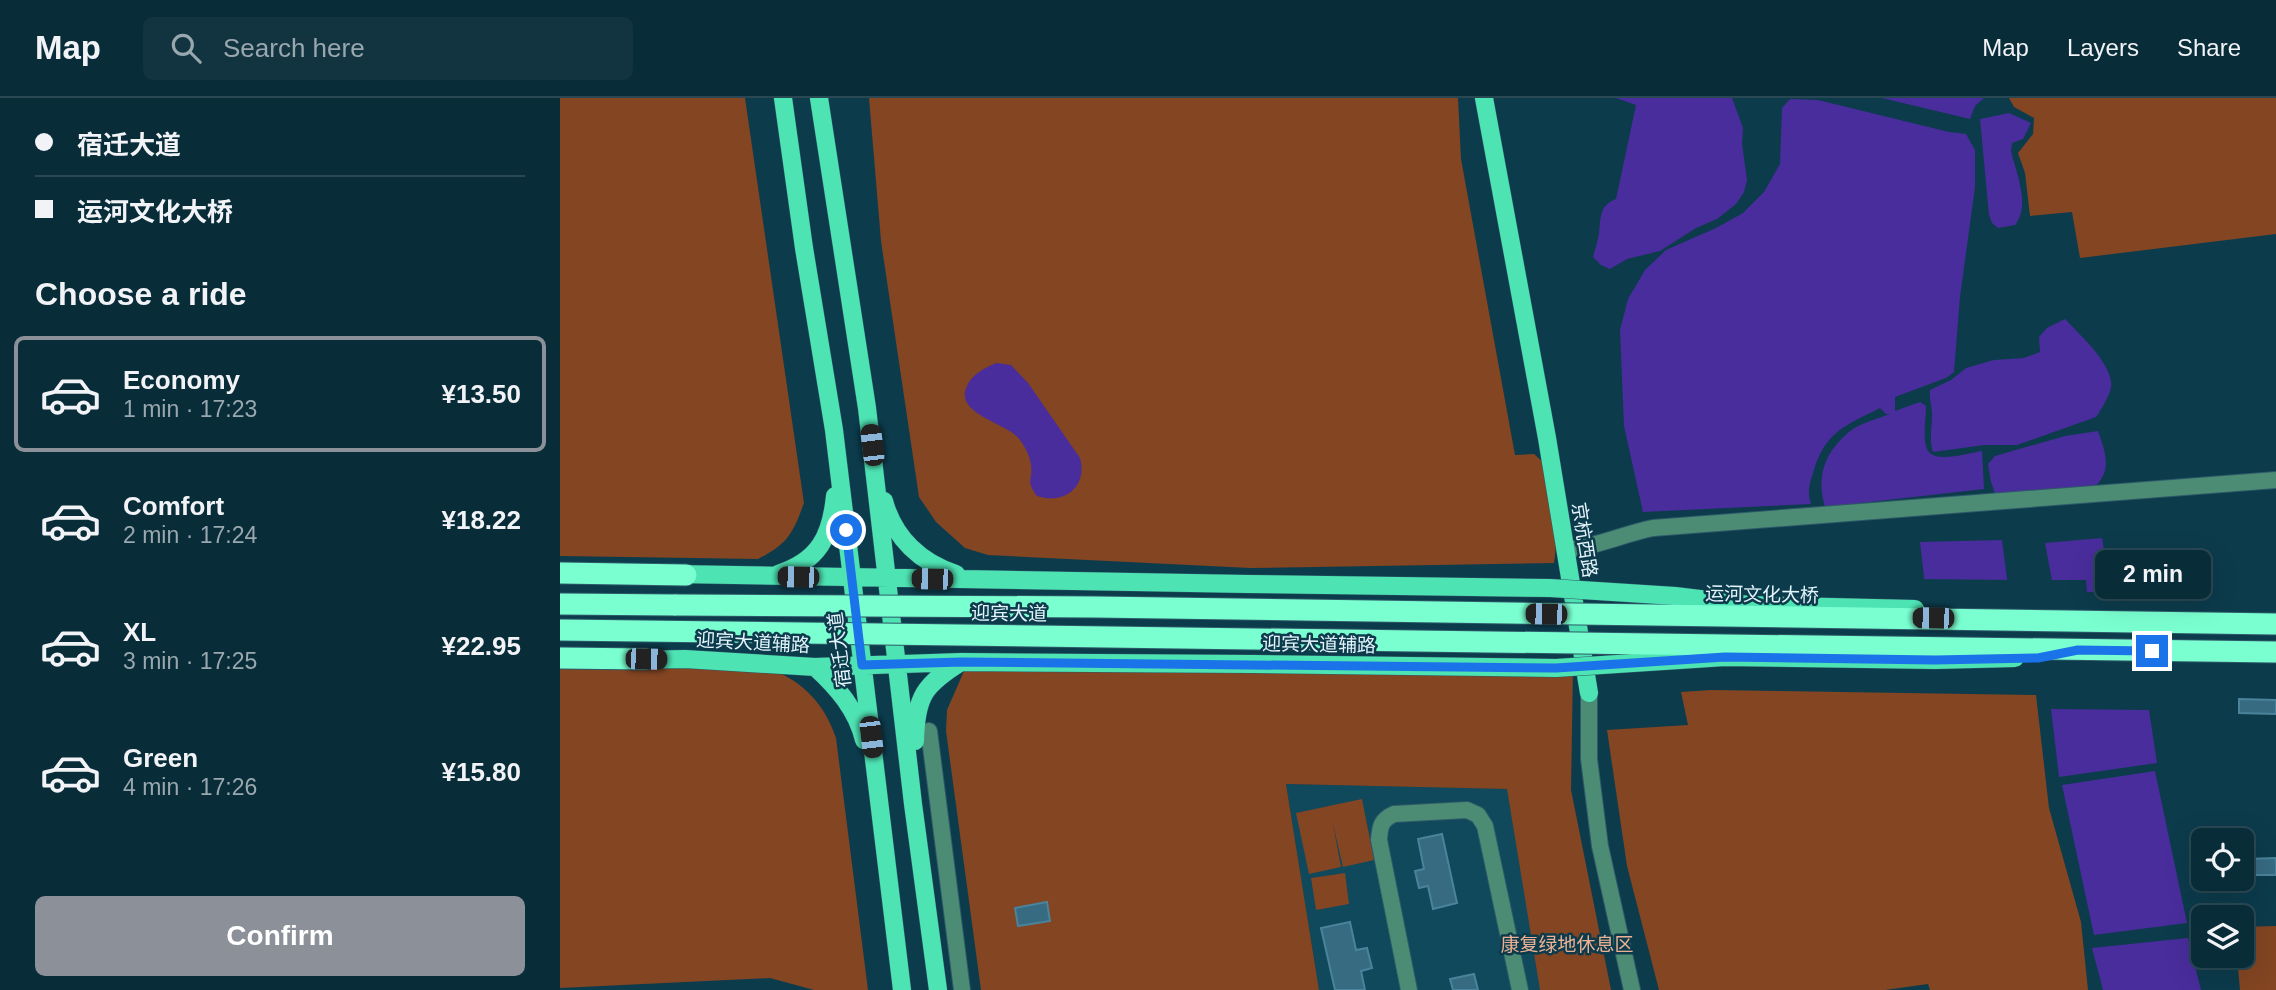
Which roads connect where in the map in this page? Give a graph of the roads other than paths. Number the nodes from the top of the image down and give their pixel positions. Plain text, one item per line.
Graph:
1 (783, 98) edge
2 (819, 98) edge
3 (1484, 98) edge
4 (838, 457) junction
5 (874, 464) junction
6 (2276, 480) edge
7 (1566, 550) junction
8 (560, 562) edge
9 (560, 573) edge
10 (687, 575) junction
11 (771, 576) junction
12 (852, 578) junction
13 (887, 579) junction
14 (976, 580) junction
15 (560, 604) edge
16 (1247, 610) joint
17 (2072, 620) junction
18 (2276, 624) edge
19 (560, 631) edge
20 (2078, 650) junction
21 (2276, 652) edge
22 (560, 658) edge
23 (646, 659) junction
24 (961, 662) junction
25 (897, 664) junction
26 (862, 665) junction
27 (815, 667) junction
28 (560, 668) edge
29 (1589, 693) joint
30 (929, 731) dead end
31 (913, 804) junction
32 (879, 809) junction
33 (902, 990) edge
34 (938, 990) edge
35 (962, 990) edge
36 (1409, 990) edge
37 (1520, 990) edge
38 (1632, 990) edge

1 - 4 main road, 宿迁大道
2 - 5 main road
3 - 7 main road, 京杭西路
4 - 11 main road
4 - 12 main road, 宿迁大道
5 - 13 main road
5 - 14 main road
6 - 7 street
7 - 29 main road, 京杭西路
8 - 10 main road
9 - 10 highway
10 - 11 main road
11 - 12 main road
12 - 13 main road
12 - 26 main road, 宿迁大道
13 - 14 main road
13 - 25 main road
14 - 17 main road, bridge
15 - 16 highway, 迎宾大道, bridge
16 - 17 highway, 运河文化大桥, bridge
17 - 18 highway, 运河文化大桥, bridge
19 - 20 highway, 迎宾大道, bridge
20 - 21 highway, bridge
20 - 24 main road, 迎宾大道辅路, bridge
22 - 23 highway
23 - 27 main road, 迎宾大道辅路
23 - 28 main road, 迎宾大道辅路
24 - 25 main road, 迎宾大道辅路
24 - 31 main road
25 - 26 main road, 迎宾大道辅路
25 - 31 main road
26 - 27 main road, 迎宾大道辅路
26 - 32 main road, 宿迁大道
27 - 32 main road
29 - 38 street, 京杭西路
30 - 35 street
31 - 34 main road
32 - 33 main road, 宿迁大道
36 - 37 street

